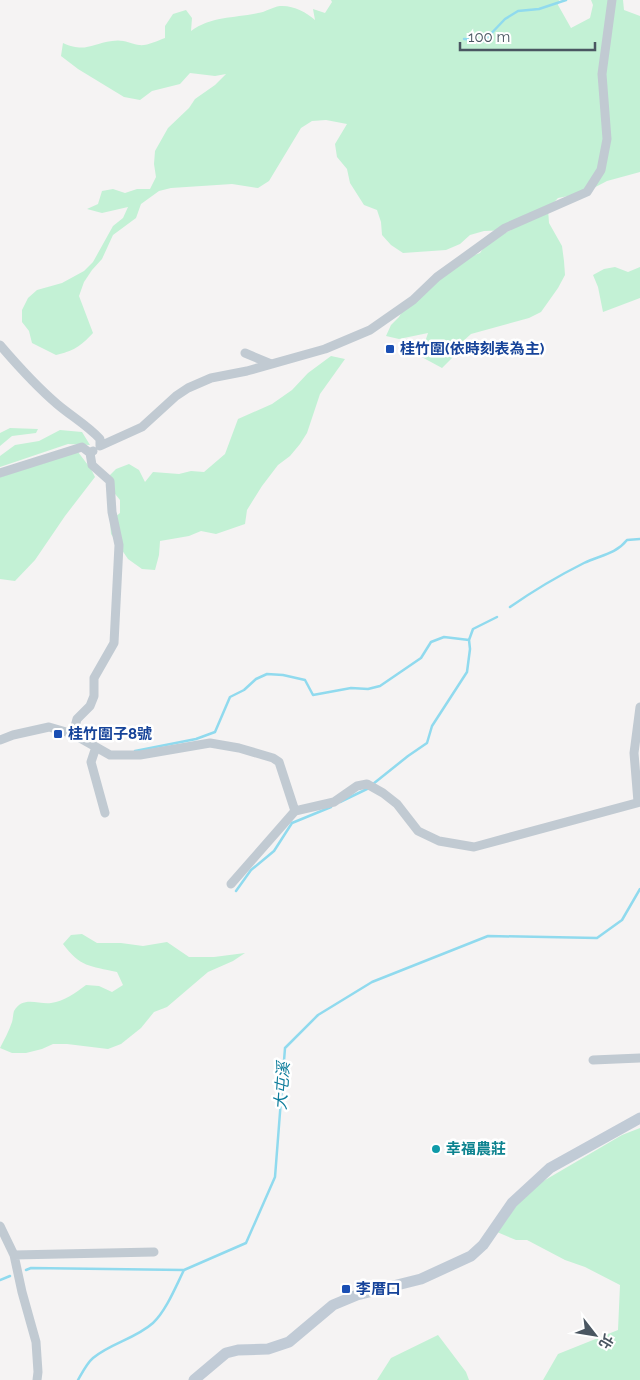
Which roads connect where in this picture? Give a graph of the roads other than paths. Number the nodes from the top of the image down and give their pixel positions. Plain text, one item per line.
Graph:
1 (612, 0) edge
2 (0, 345) edge
3 (245, 353) dead end
4 (271, 364) junction
5 (100, 446) junction
6 (90, 453) junction
7 (0, 473) edge
8 (640, 707) edge
9 (73, 734) junction
10 (0, 740) edge
11 (96, 747) junction
12 (639, 802) edge
13 (295, 811) junction
14 (105, 812) dead end
15 (231, 884) dead end
16 (640, 1058) edge
17 (593, 1060) dead end
18 (640, 1118) edge
19 (0, 1226) edge
20 (154, 1252) dead end
21 (14, 1255) junction
22 (37, 1380) edge
23 (194, 1380) edge

1 - 4 street
2 - 5 street
3 - 4 street
4 - 5 street
5 - 6 street
6 - 7 street
6 - 9 street
8 - 12 street
9 - 10 street
9 - 11 street
11 - 13 street
11 - 14 street
12 - 13 street
13 - 15 street
16 - 17 street
18 - 23 street
19 - 21 street
20 - 21 street
21 - 22 street

